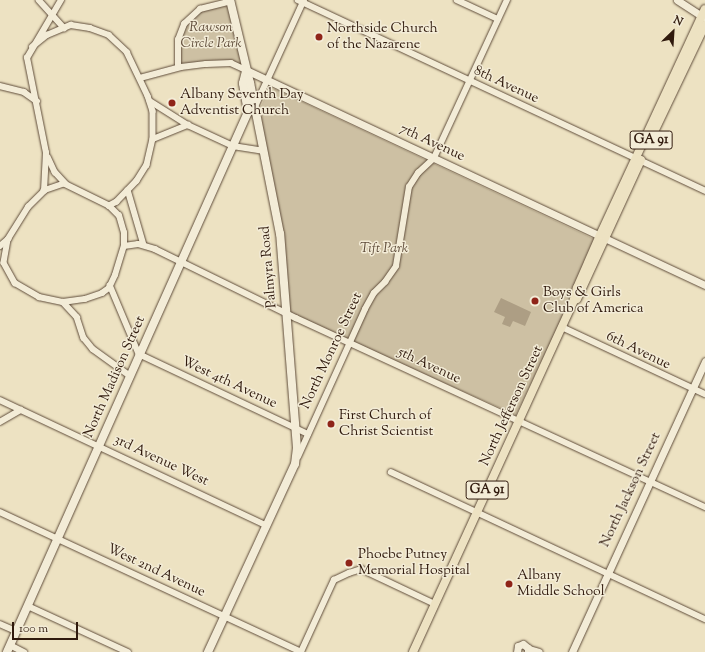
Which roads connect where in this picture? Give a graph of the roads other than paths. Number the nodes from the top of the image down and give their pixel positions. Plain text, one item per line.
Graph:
1 (39, 0) edge
2 (61, 0) edge
3 (230, 0) edge
4 (457, 0) edge
5 (507, 0) edge
6 (677, 0) edge
7 (301, 1) edge
8 (704, 14) edge
9 (54, 16) junction
10 (498, 19) junction
11 (705, 25) edge
12 (64, 28) junction
13 (32, 47) junction
14 (178, 67) junction
15 (246, 70) junction
16 (140, 78) junction
17 (268, 81) junction
18 (470, 81) junction
19 (0, 86) edge
20 (37, 101) junction
21 (150, 101) junction
22 (255, 107) junction
23 (248, 112) joint
24 (188, 125) junction
25 (153, 139) junction
26 (232, 146) junction
27 (263, 151) junction
28 (46, 153) junction
29 (434, 158) junction
30 (639, 158) junction
31 (67, 184) junction
32 (128, 190) junction
33 (44, 191) junction
34 (705, 191) edge
35 (109, 206) junction
36 (603, 237) junction
37 (8, 239) junction
38 (144, 245) junction
39 (0, 246) edge
40 (124, 246) junction
41 (180, 263) junction
42 (2, 264) edge
43 (705, 284) edge
44 (110, 285) junction
45 (63, 302) junction
46 (287, 313) junction
47 (562, 328) junction
48 (350, 342) junction
49 (139, 354) junction
50 (705, 361) edge
51 (130, 376) junction
52 (692, 389) junction
53 (705, 394) edge
54 (0, 400) edge
55 (21, 410) junction
56 (518, 421) junction
57 (0, 422) edge
58 (295, 427) junction
59 (308, 434) junction
60 (98, 446) junction
61 (295, 464) junction
62 (391, 472) dead end
63 (650, 481) junction
64 (705, 507) edge
65 (0, 512) edge
66 (477, 513) junction
67 (266, 525) junction
68 (57, 539) junction
69 (608, 572) junction
70 (436, 604) junction
71 (28, 606) junction
72 (224, 616) junction
73 (705, 619) edge
74 (0, 624) edge
75 (16, 631) junction
76 (8, 649) edge
77 (528, 651) edge
78 (24, 652) edge
79 (128, 652) edge
80 (208, 652) edge
81 (301, 652) edge
82 (413, 652) edge
83 (517, 652) edge
84 (540, 652) edge
85 (572, 652) edge

1 - 9 street
2 - 9 street
3 - 14 street
3 - 15 main road, Palmyra Road
4 - 10 street
5 - 10 street, North Monroe Street
6 - 8 street
7 - 17 street
7 - 18 street, 8th Avenue
8 - 30 main road, North Jefferson Street / GA 91
9 - 12 street
9 - 13 street
10 - 18 street, North Monroe Street
11 - 30 main road, North Jefferson Street / GA 91
12 - 13 street
12 - 16 street
13 - 20 street
14 - 15 street, 7th Avenue
14 - 16 street, 7th Avenue
15 - 17 street, 7th Avenue
15 - 22 main road, Palmyra Road
15 - 23 main road, Palmyra Road
16 - 21 street
17 - 22 street
17 - 29 street, 7th Avenue
18 - 29 street, North Monroe Street
18 - 30 street, 8th Avenue
19 - 20 street
20 - 28 street
21 - 24 street
21 - 25 street
22 - 27 main road, Palmyra Road
23 - 26 main road, North Madison Street
24 - 25 street
24 - 26 street
25 - 32 street
26 - 27 street
26 - 41 main road, North Madison Street
27 - 46 main road, Palmyra Road
28 - 31 street
28 - 33 street
29 - 36 street, 7th Avenue
29 - 48 street, North Monroe Street
30 - 34 street, 8th Avenue
30 - 36 main road, North Jefferson Street / GA 91
31 - 33 street
31 - 35 street
32 - 35 street
32 - 38 street
33 - 37 street
35 - 40 street
36 - 43 street, 7th Avenue
36 - 47 main road, North Jefferson Street / GA 91
37 - 39 street
37 - 42 street
38 - 40 street, 5th Avenue
38 - 41 street, 5th Avenue
40 - 44 street
41 - 46 street, 5th Avenue
41 - 49 main road, North Madison Street
42 - 45 street
44 - 45 street
44 - 49 street
45 - 51 street
46 - 48 street, 5th Avenue
46 - 58 main road, Palmyra Road
47 - 52 street, 6th Avenue
47 - 56 main road, North Jefferson Street / GA 91
48 - 56 street, 5th Avenue
48 - 59 street, North Monroe Street
49 - 51 main road, North Madison Street
49 - 58 street, West 4th Avenue
50 - 52 street, North Jackson Street
51 - 60 main road, North Madison Street
52 - 53 street, 6th Avenue
52 - 63 street, North Jackson Street
54 - 55 street, 3rd Avenue West
55 - 57 street
55 - 60 street, 3rd Avenue West
56 - 63 street, 5th Avenue
56 - 66 main road, North Jefferson Street / GA 91
58 - 59 street, West 4th Avenue
58 - 61 main road, Palmyra Road
59 - 61 street, North Monroe Street
60 - 67 street, 3rd Avenue West
60 - 68 main road, North Madison Street
61 - 67 main road, North Monroe Street
62 - 66 street
63 - 64 street, 5th Avenue
63 - 69 street, North Jackson Street
65 - 68 street, West 2nd Avenue
66 - 69 street
66 - 70 main road, North Jefferson Street / GA 91
67 - 72 main road, North Monroe Street
68 - 71 main road, North Madison Street
68 - 72 street, West 2nd Avenue
69 - 73 street
69 - 85 street, North Jackson Street
70 - 81 street
70 - 82 main road, North Jefferson Street / GA 91
71 - 75 main road, North Madison Street
71 - 79 street
72 - 80 main road, North Monroe Street
72 - 81 street, West 2nd Avenue
74 - 75 street
75 - 76 main road, North Madison Street
76 - 78 street
77 - 83 street
77 - 84 street

